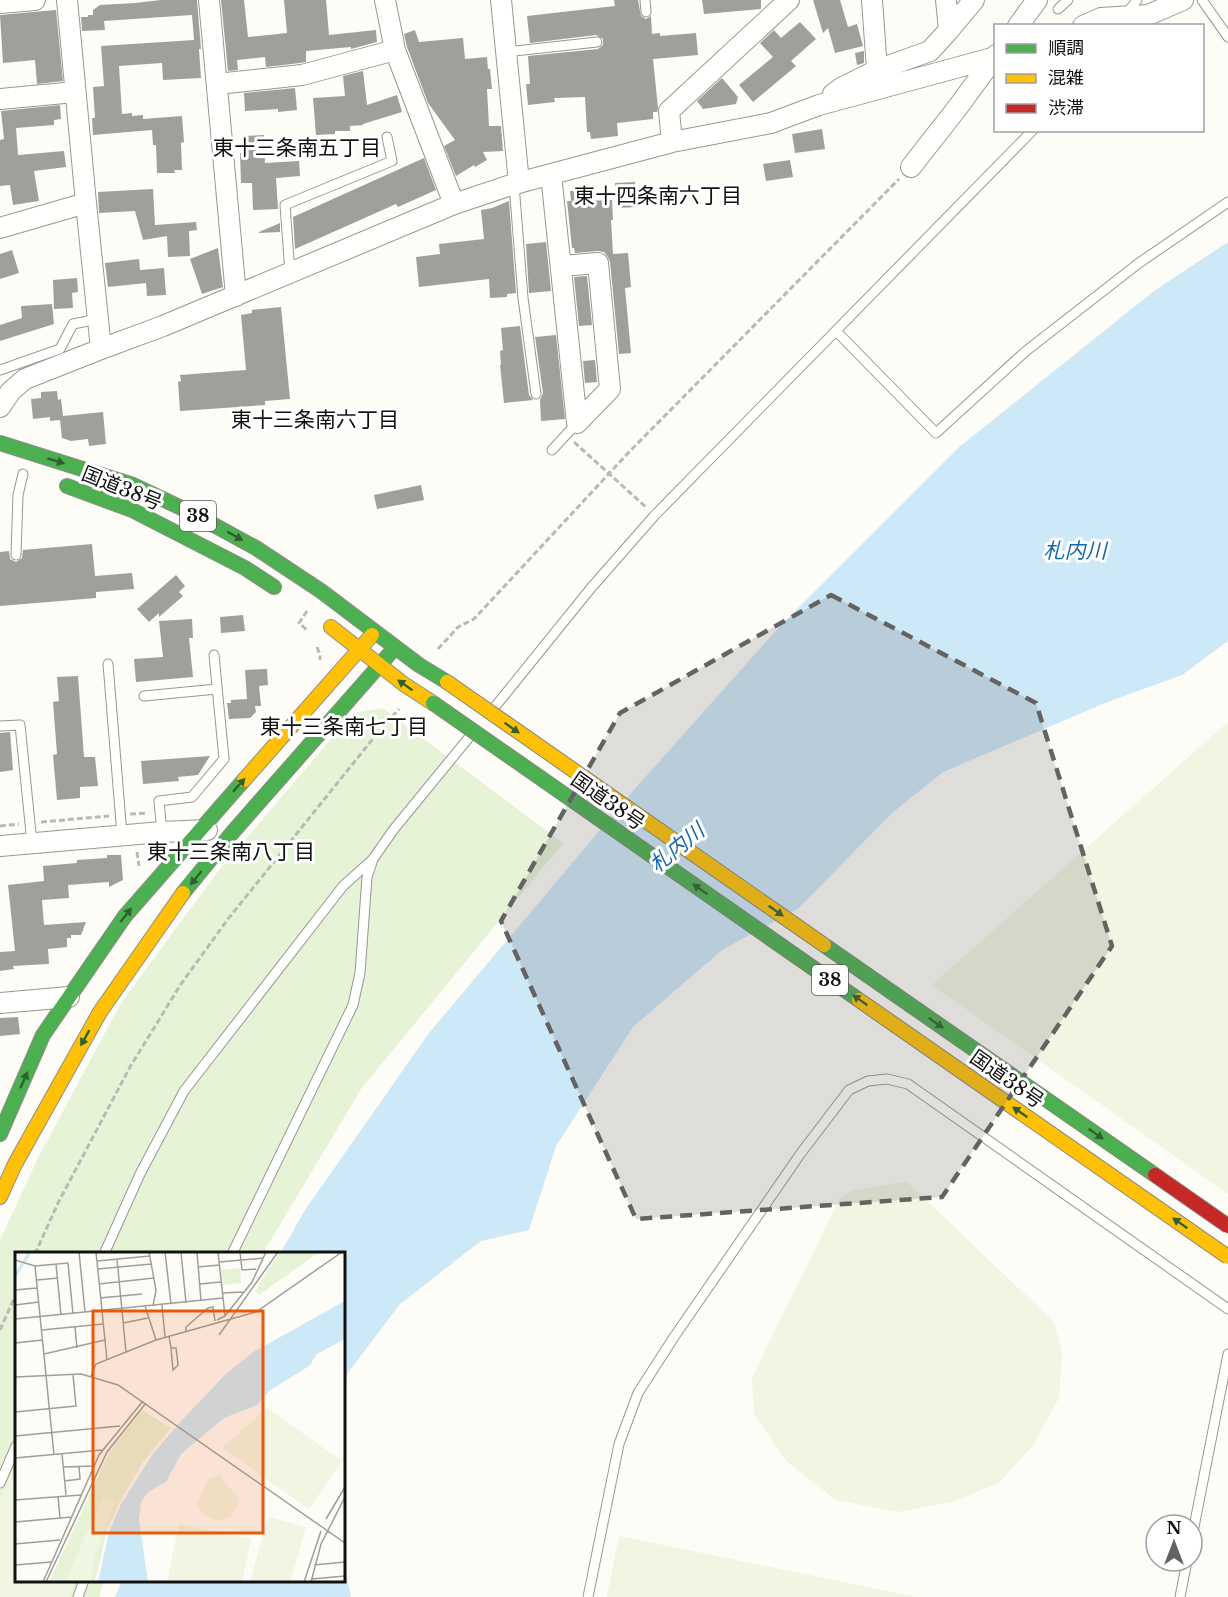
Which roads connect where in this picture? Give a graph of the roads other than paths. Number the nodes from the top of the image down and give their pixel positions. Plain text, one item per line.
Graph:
1 (35, 0) edge
2 (67, 0) edge
3 (209, 0) edge
4 (385, 0) edge
5 (501, 0) edge
6 (645, 0) edge
7 (789, 0) edge
8 (872, 0) edge
9 (946, 0) edge
10 (974, 0) edge
11 (1037, 0) edge
12 (1068, 0) edge
13 (1137, 0) edge
14 (1183, 0) edge
15 (1202, 0) edge
16 (0, 3) edge
17 (1058, 9) dead end
18 (646, 12) dead end
19 (1122, 21) edge
20 (1019, 24) edge
21 (1088, 24) edge
22 (949, 30) junction
23 (1228, 37) edge
24 (597, 42) dead end
25 (395, 50) junction
26 (506, 52) junction
27 (994, 56) edge
28 (994, 57) edge
29 (877, 70) junction
30 (217, 84) junction
31 (75, 92) junction
32 (0, 99) edge
33 (819, 105) junction
34 (1031, 132) edge
35 (387, 137) dead end
36 (672, 142) junction
37 (911, 167) road end
38 (551, 174) junction
39 (517, 184) junction
40 (1228, 202) edge
41 (86, 203) junction
42 (454, 204) junction
43 (0, 228) edge
44 (561, 266) junction
45 (290, 273) junction
46 (236, 296) junction
47 (98, 319) junction
48 (836, 331) junction
49 (101, 349) junction
50 (0, 370) edge
51 (536, 394) dead end
52 (0, 407) edge
53 (571, 429) junction
54 (0, 443) edge
55 (552, 450) dead end
56 (8, 469) dead end
57 (28, 475) joint
58 (54, 482) dead end
59 (16, 555) dead end
60 (281, 592) dead end
61 (316, 616) dead end
62 (375, 632) junction
63 (395, 647) junction
64 (360, 649) junction
65 (214, 655) dead end
66 (108, 664) dead end
67 (379, 666) junction
68 (217, 689) junction
69 (144, 696) dead end
70 (0, 726) edge
71 (200, 829) junction
72 (162, 832) junction
73 (232, 832) junction
74 (126, 841) junction
75 (32, 843) junction
76 (0, 846) edge
77 (374, 859) junction
78 (69, 997) junction
79 (0, 1003) edge
80 (5, 1111) edge
81 (0, 1134) edge
82 (0, 1197) edge
83 (1228, 1226) edge
84 (105, 1252) edge
85 (233, 1252) edge
86 (1228, 1257) edge
87 (1228, 1309) edge
88 (1228, 1354) edge
89 (15, 1448) edge
90 (0, 1483) edge
91 (1197, 1513) edge
92 (1185, 1573) edge
93 (84, 1582) edge
94 (78, 1597) edge
95 (588, 1597) edge
96 (1180, 1597) edge

1 - 16 street
2 - 31 street
3 - 30 street
4 - 25 street
5 - 26 street
6 - 18 lane
7 - 36 street
8 - 29 street
9 - 22 street
10 - 22 street
11 - 20 street
12 - 17 lane
13 - 19 lane
14 - 19 street
15 - 23 lane
19 - 21 street
22 - 29 street
24 - 26 lane
25 - 30 street
25 - 42 street
26 - 39 street
27 - 33 street
28 - 37 street
29 - 33 street
30 - 46 street
31 - 32 street
31 - 41 street
33 - 36 street
34 - 48 lane
35 - 45 lane
36 - 38 street
38 - 39 street
38 - 44 street
39 - 42 street
39 - 51 lane
40 - 48 lane
41 - 43 street
41 - 47 street
42 - 45 street
44 - 53 street
44 - 53 street
45 - 46 street
46 - 49 street
47 - 49 street
47 - 50 lane
48 - 77 lane
49 - 52 street
53 - 55 lane
54 -> 62 main road, 国道38号 / 38
56 - 57 main road
57 - 59 lane
58 - 60 main road, 国道38号 / 38
61 - 64 main road, 国道38号 / 38
62 - 63 main road, 国道38号 / 38
62 - 64 main road
63 - 67 main road
63 -> 83 main road, 国道38号 / 38, bridge
64 - 67 main road, 国道38号 / 38
71 -> 64 main road
65 - 68 lane
66 - 74 lane
67 - 73 main road
86 -> 67 main road, 国道38号 / 38, bridge
68 - 69 lane
68 - 72 lane
70 - 75 lane
71 - 72 street
71 - 73 street
78 -> 71 main road
72 - 74 street
73 -> 82 main road
74 - 75 street
75 - 76 street
77 - 84 lane
77 - 85 lane
78 - 79 street
80 -> 78 main road
80 - 81 main road
87 - 95 lane
88 - 91 lane
89 - 90 lane
92 - 96 lane
93 - 94 lane

